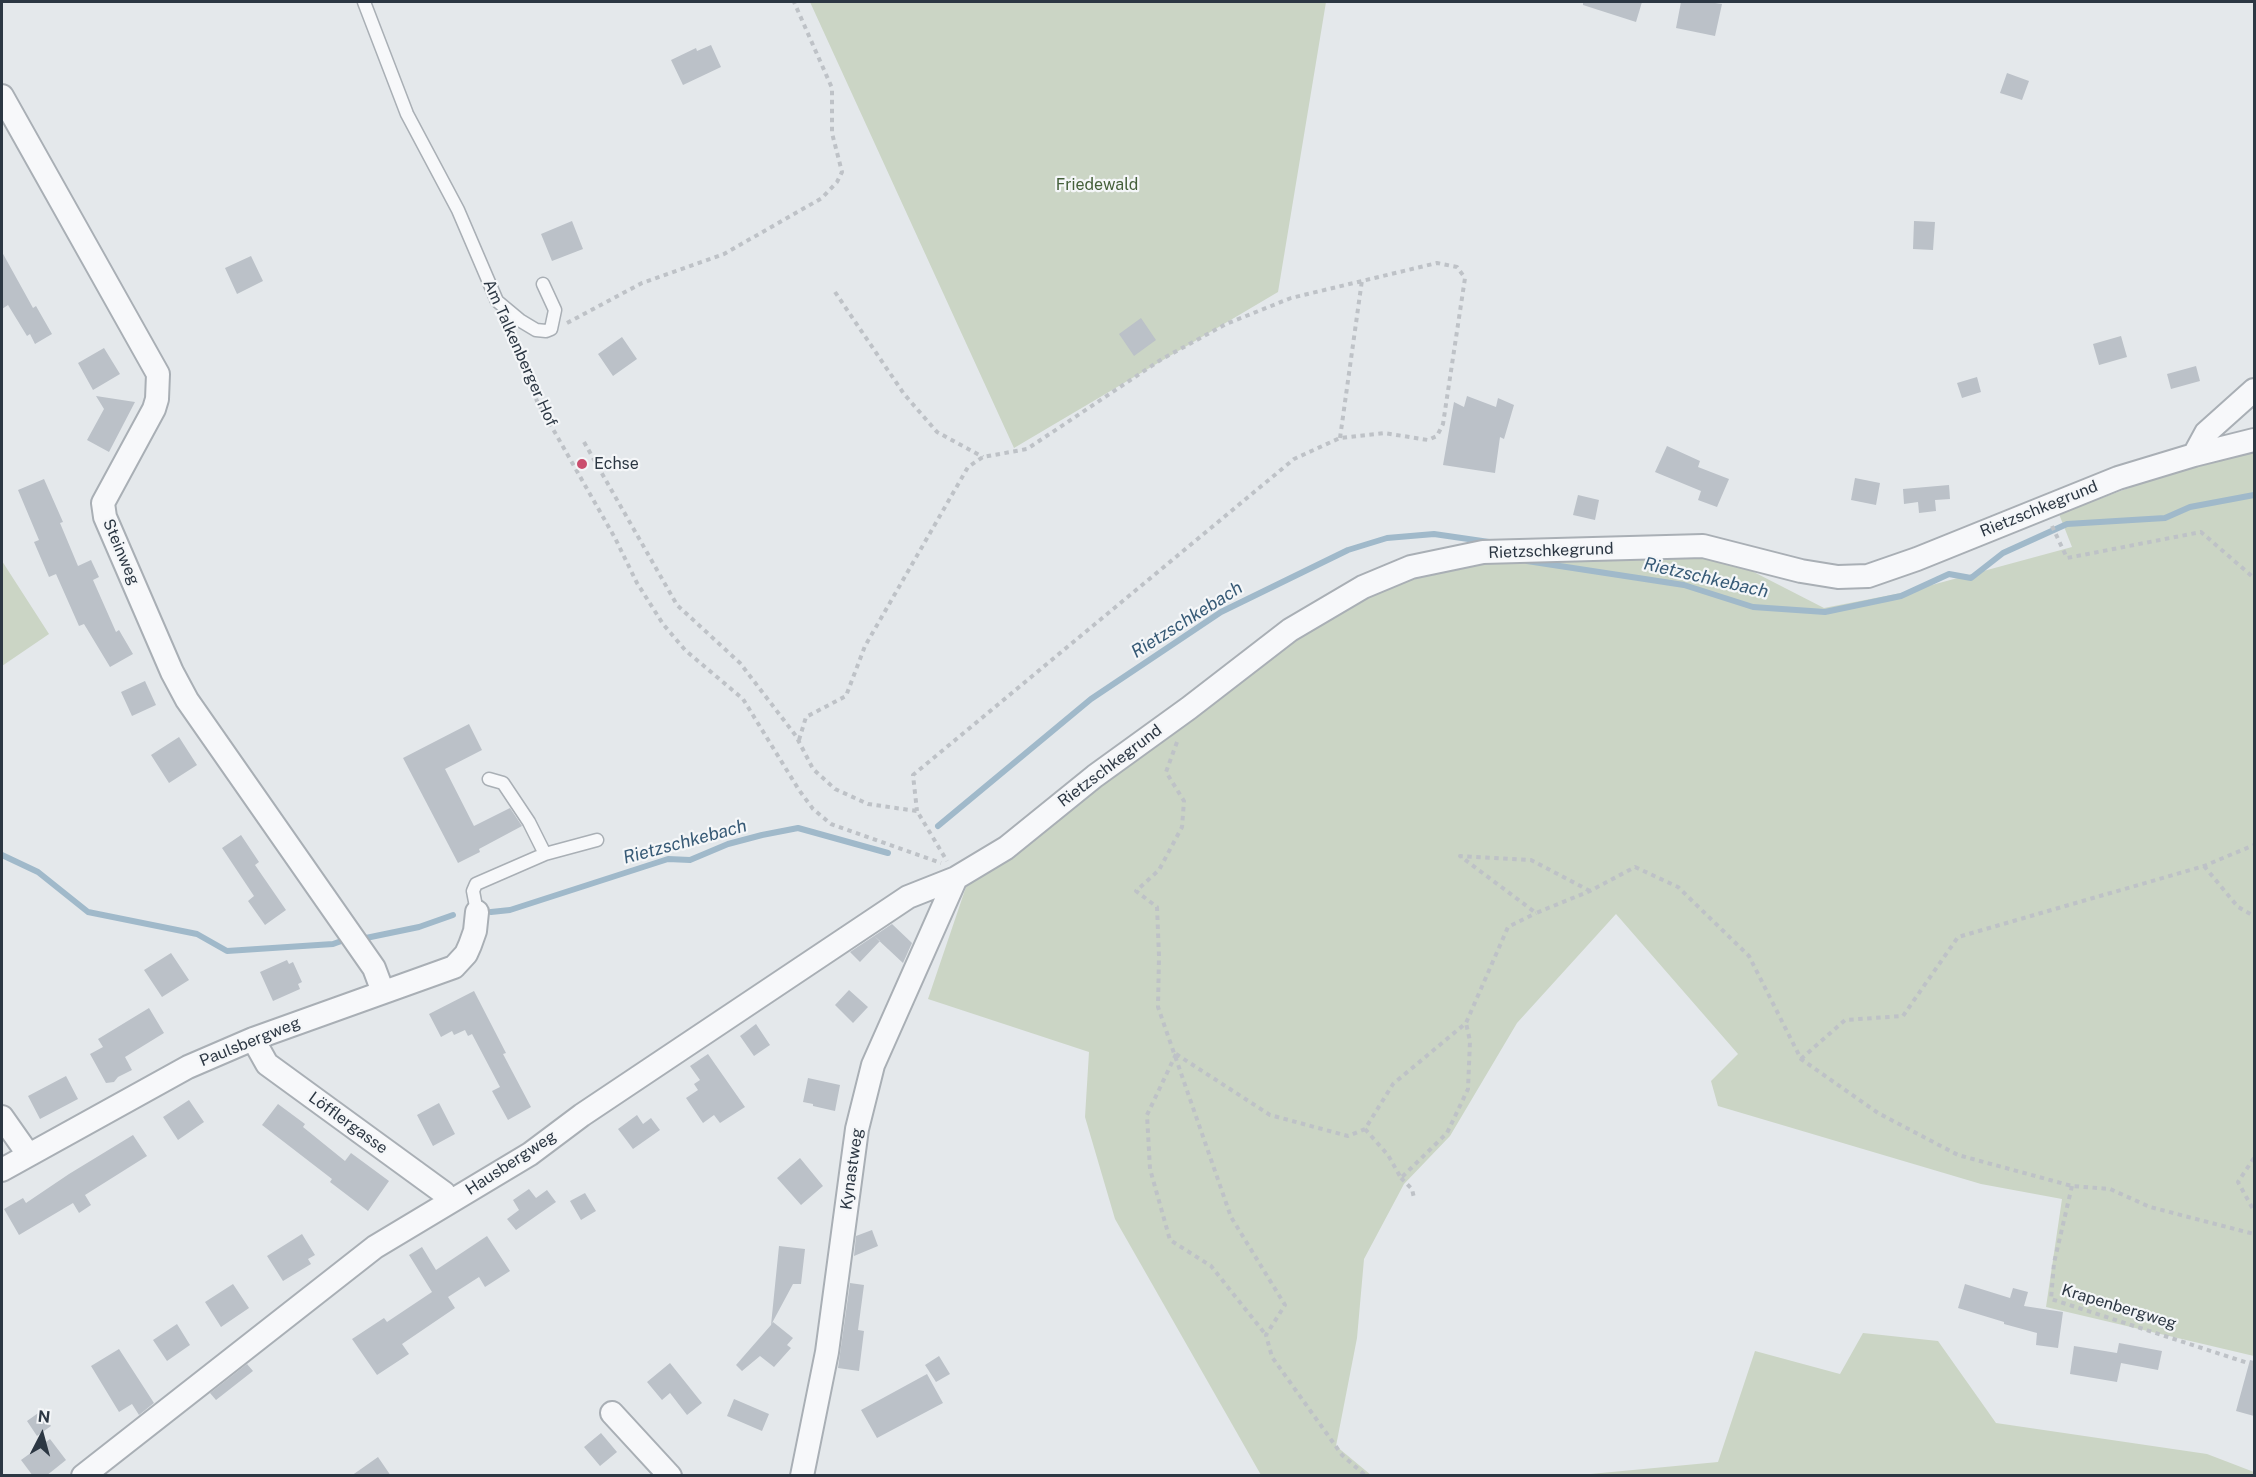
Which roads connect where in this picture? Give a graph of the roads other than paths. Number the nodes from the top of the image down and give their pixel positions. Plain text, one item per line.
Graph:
1 (364, 2) edge
2 (2, 96) edge
3 (543, 284) dead end
4 (2254, 390) edge
5 (2254, 440) edge
6 (2194, 455) junction
7 (489, 779) dead end
8 (597, 840) dead end
9 (545, 854) junction
10 (956, 878) junction
11 (477, 912) joint
12 (383, 992) junction
13 (253, 1039) junction
14 (2, 1117) edge
15 (28, 1154) junction
16 (2, 1170) edge
17 (449, 1202) junction
18 (612, 1413) dead end
19 (84, 1476) edge
20 (670, 1476) edge
21 (802, 1476) edge

1 - 3 lane, Am Talkenberger Hof
2 - 12 street, Steinweg
4 - 6 street
5 - 6 street, Rietzschkegrund
6 - 10 street, Rietzschkegrund
7 - 9 lane
8 - 9 lane
9 - 11 lane
10 - 17 street, Hausbergweg
10 - 21 street, Kynastweg
11 - 12 street, Paulsbergweg
12 - 13 street, Paulsbergweg
13 - 15 street, Paulsbergweg
13 - 17 street, Löfflergasse
14 - 15 street
15 - 16 street, Paulsbergweg
17 - 19 street, Hausbergweg
18 - 20 street

